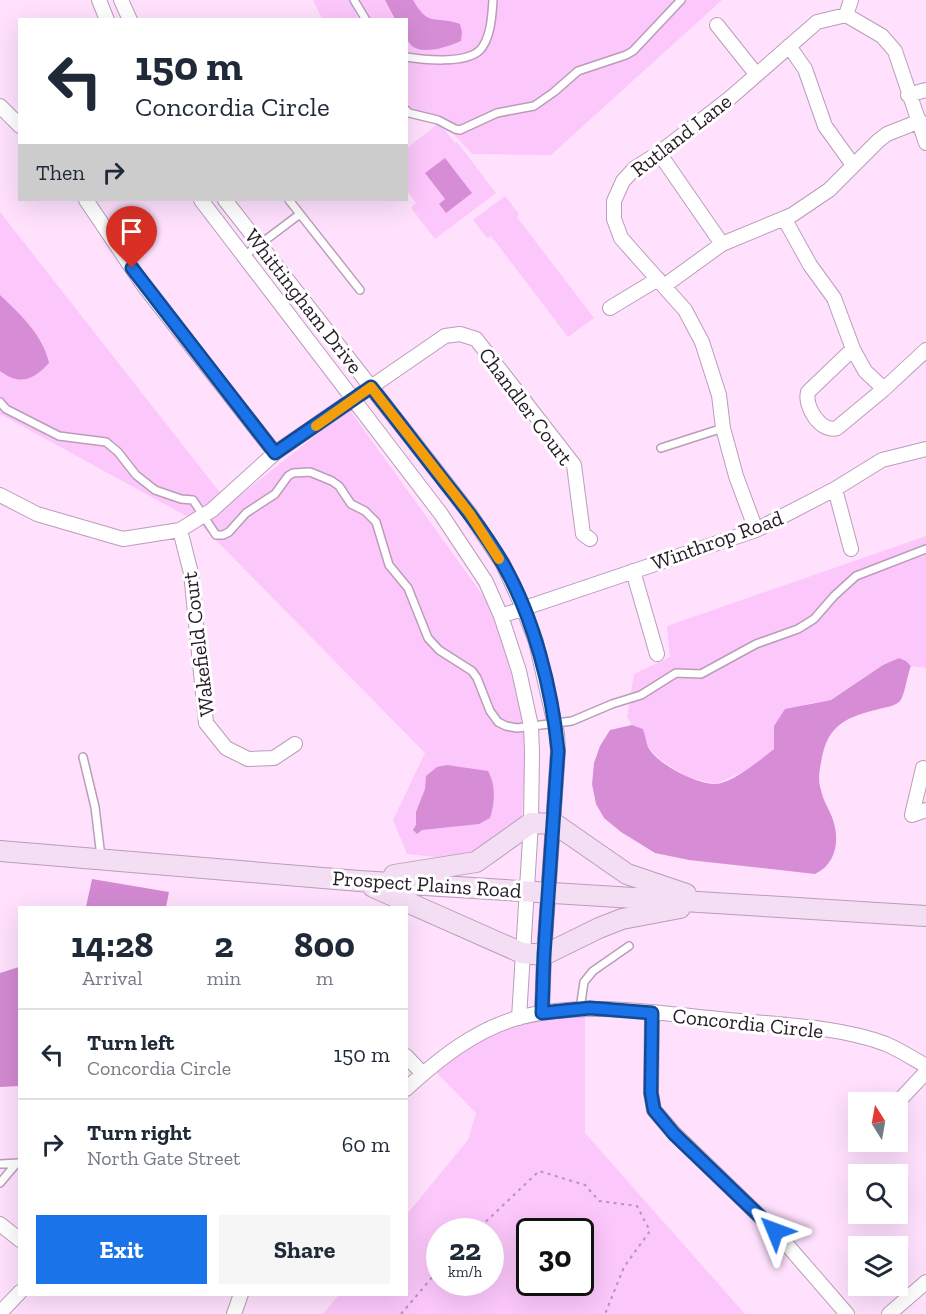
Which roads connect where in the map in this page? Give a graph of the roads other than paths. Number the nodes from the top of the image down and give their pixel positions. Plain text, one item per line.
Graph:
1 (99, 0) edge
2 (121, 0) edge
3 (354, 0) edge
4 (492, 0) edge
5 (681, 0) edge
6 (851, 0) edge
7 (846, 15) junction
8 (106, 18) edge
9 (129, 18) edge
10 (365, 18) edge
11 (717, 25) dead end
12 (789, 46) junction
13 (408, 57) edge
14 (756, 74) junction
15 (926, 90) edge
16 (908, 95) junction
17 (0, 106) edge
18 (408, 112) edge
19 (920, 121) junction
20 (18, 124) edge
21 (926, 143) edge
22 (660, 153) junction
23 (853, 165) junction
24 (87, 201) edge
25 (202, 201) edge
26 (226, 201) edge
27 (290, 201) edge
28 (300, 214) junction
29 (784, 218) junction
30 (259, 244) junction
31 (722, 244) junction
32 (244, 256) junction
33 (661, 283) junction
34 (360, 290) dead end
35 (610, 308) dead end
36 (853, 349) junction
37 (926, 350) edge
38 (371, 387) junction
39 (884, 389) junction
40 (355, 399) junction
41 (0, 402) edge
42 (723, 428) junction
43 (661, 448) dead end
44 (926, 449) edge
45 (275, 453) junction
46 (835, 489) junction
47 (1, 499) edge
48 (203, 515) junction
49 (180, 530) junction
50 (756, 530) junction
51 (590, 539) dead end
52 (851, 549) dead end
53 (926, 549) edge
54 (633, 571) junction
55 (524, 608) junction
56 (501, 616) junction
57 (657, 654) dead end
58 (554, 722) junction
59 (531, 726) junction
60 (295, 744) dead end
61 (83, 757) dead end
62 (926, 770) edge
63 (926, 810) edge
64 (531, 822) junction
65 (555, 824) junction
66 (0, 850) edge
67 (101, 858) junction
68 (359, 881) junction
69 (527, 891) junction
70 (550, 893) junction
71 (710, 902) junction
72 (926, 916) edge
73 (629, 946) dead end
74 (522, 953) junction
75 (544, 955) junction
76 (580, 1009) junction
77 (542, 1013) junction
78 (652, 1013) junction
79 (519, 1017) junction
80 (408, 1058) edge
81 (926, 1066) edge
82 (926, 1071) edge
83 (423, 1074) junction
84 (408, 1087) edge
85 (907, 1092) edge
86 (0, 1164) edge
87 (18, 1164) edge
88 (0, 1182) edge
89 (0, 1224) edge
90 (18, 1238) edge
91 (926, 1282) edge
92 (18, 1294) edge
93 (240, 1296) edge
94 (0, 1313) edge
95 (234, 1314) edge
96 (847, 1314) edge
97 (889, 1314) edge

1 - 8 street
2 - 9 street
3 - 10 lane
4 - 13 lane
5 - 18 lane
6 - 7 street
7 - 12 street, Rutland Lane
7 - 16 street
11 - 14 street
12 - 14 street, Rutland Lane
12 - 23 street
14 - 22 street, Rutland Lane
15 - 16 street
16 - 19 street
17 - 20 street
19 - 21 street
19 - 23 street
22 - 31 street
22 - 33 street, Rutland Lane
23 - 29 street
24 - 45 street
25 - 32 street, Whittingham Drive
26 - 30 street, Whittingham Drive
27 - 28 lane
28 - 30 lane
28 - 34 lane
29 - 31 street
29 - 36 street
30 - 32 lane
30 - 38 street, Whittingham Drive
31 - 33 street
32 - 40 street, Whittingham Drive
33 - 35 street
33 - 42 street, Rutland Lane
36 - 39 street
36 - 39 street
37 - 39 street
38 - 40 street, Chandler Court
38 - 51 street, Chandler Court
38 - 55 street, Whittingham Drive
40 - 45 street, Chandler Court
40 - 56 street, Whittingham Drive
41 - 48 lane
42 - 43 lane
42 - 50 street, Rutland Lane
44 - 46 street, Winthrop Road
45 - 48 street, Chandler Court
46 - 50 street, Winthrop Road
46 - 52 street
47 - 49 street
48 - 49 street, Chandler Court
48 - 59 lane
49 - 60 street, Wakefield Court
50 - 54 street, Winthrop Road
53 - 58 lane
54 - 55 street, Winthrop Road
54 - 57 street
55 - 56 street, Winthrop Road
55 - 58 street, Whittingham Drive
56 - 59 street, Whittingham Drive
58 - 59 lane
58 - 65 street, Whittingham Drive
59 - 64 street, Whittingham Drive
61 - 67 lane
62 - 63 street
64 - 65 street
64 - 68 street
64 - 69 street, Whittingham Drive
65 - 70 street, Whittingham Drive
65 - 71 street
66 - 67 street, Prospect Plains Road
67 - 68 street, Prospect Plains Road
68 - 69 street, Prospect Plains Road
68 - 74 street
69 - 70 street, Prospect Plains Road
69 - 74 street, Whittingham Drive
70 - 71 street, Prospect Plains Road
70 - 75 street, Whittingham Drive
71 - 72 street, Prospect Plains Road
71 - 75 street
73 - 76 lane
74 - 75 street
74 - 79 street, Whittingham Drive
75 - 77 street, Whittingham Drive
76 - 77 street, Concordia Circle
76 - 78 street, Concordia Circle
77 - 79 street, Concordia Circle
78 - 81 street, Concordia Circle
78 - 96 street
79 - 83 street, Concordia Circle
80 - 83 street
82 - 85 street
83 - 84 street, Concordia Circle
86 - 87 lane
87 - 88 lane
89 - 90 street
91 - 97 street
92 - 94 street
93 - 95 street

